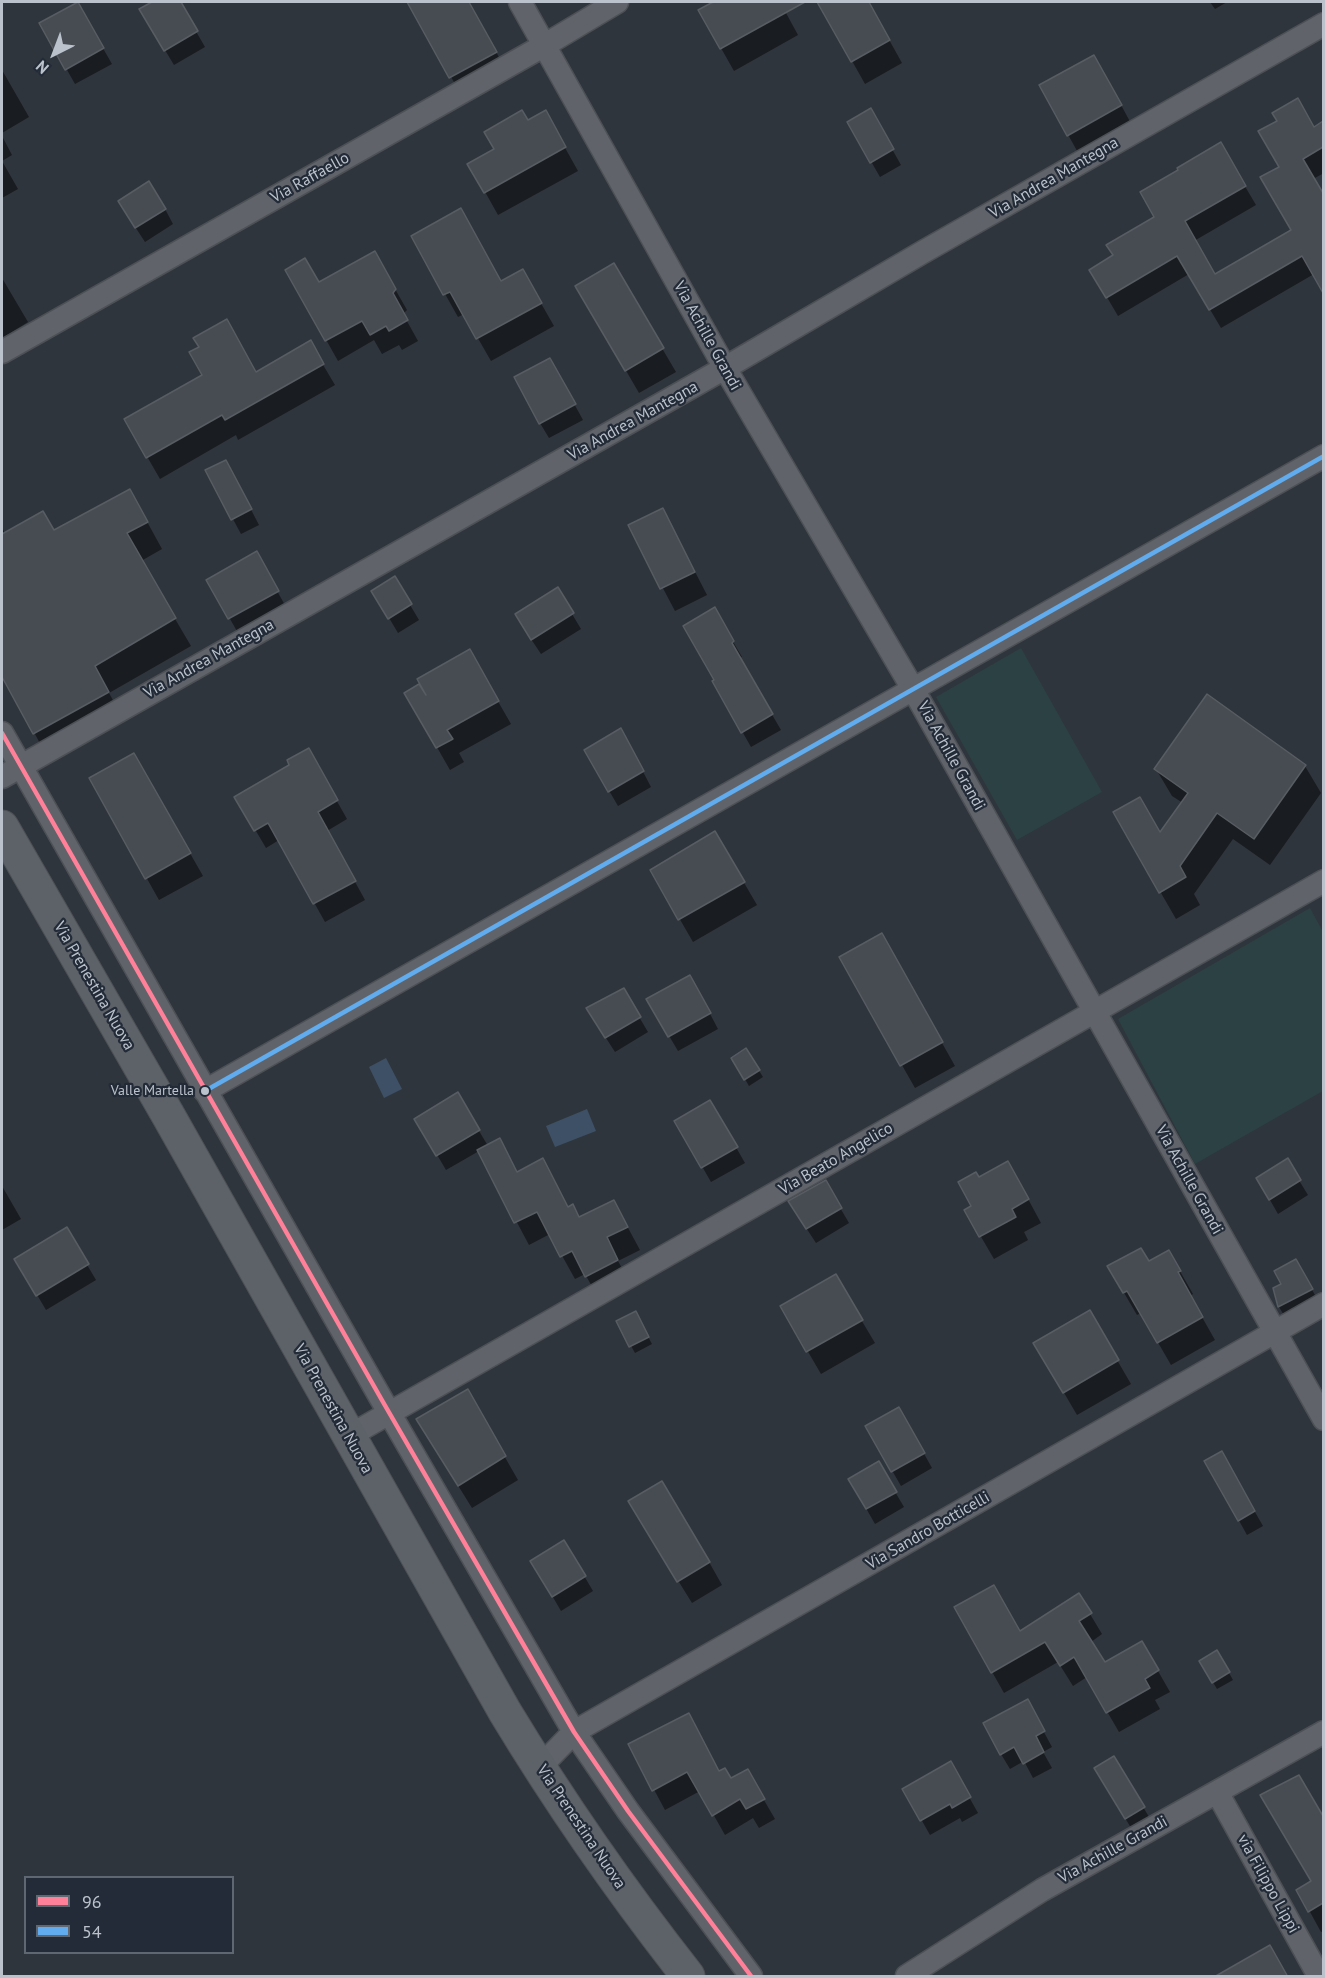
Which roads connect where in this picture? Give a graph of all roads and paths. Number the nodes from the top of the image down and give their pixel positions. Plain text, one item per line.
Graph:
1 (520, 2) edge
2 (617, 2) edge
3 (1321, 31) edge
4 (545, 45) junction
5 (2, 352) edge
6 (725, 368) junction
7 (1323, 456) edge
8 (913, 689) junction
9 (2, 733) edge
10 (10, 771) edge
11 (2, 826) edge
12 (1323, 881) edge
13 (1095, 1012) junction
14 (205, 1091) junction
15 (1323, 1304) edge
16 (1275, 1333) junction
17 (389, 1414) junction
18 (1323, 1419) edge
19 (349, 1436) junction
20 (574, 1732) junction
21 (1323, 1732) edge
22 (540, 1767) junction
23 (1217, 1792) junction
24 (688, 1977) edge
25 (751, 1977) edge
26 (907, 1977) edge
27 (1318, 1977) edge

1 - 4 street, Via Achille Grandi
2 - 4 street, Via Raffaello
3 - 6 street, Via Andrea Mantegna
4 - 5 street, Via Raffaello
4 - 6 street, Via Achille Grandi
6 - 8 street, Via Achille Grandi
6 - 10 street, Via Andrea Mantegna
7 - 8 street
8 - 13 street, Via Achille Grandi
8 - 14 street
9 - 10 street
10 - 14 street
11 - 19 main road, Via Prenestina Nuova
12 - 13 street, Via Beato Angelico
13 - 16 street, Via Achille Grandi
13 - 17 street, Via Beato Angelico
14 - 17 street
15 - 16 street, Via Sandro Botticelli
16 - 18 street, Via Achille Grandi
16 - 20 street, Via Sandro Botticelli
17 - 19 street, Via Beato Angelico
17 - 20 street
19 - 22 main road, Via Prenestina Nuova
20 - 22 street, Via Sandro Botticelli
20 - 25 street
21 - 23 street, Via Achille Grandi
22 - 24 main road, Via Prenestina Nuova
23 - 26 street, Via Achille Grandi
23 - 27 street, via Filippo Lippi

